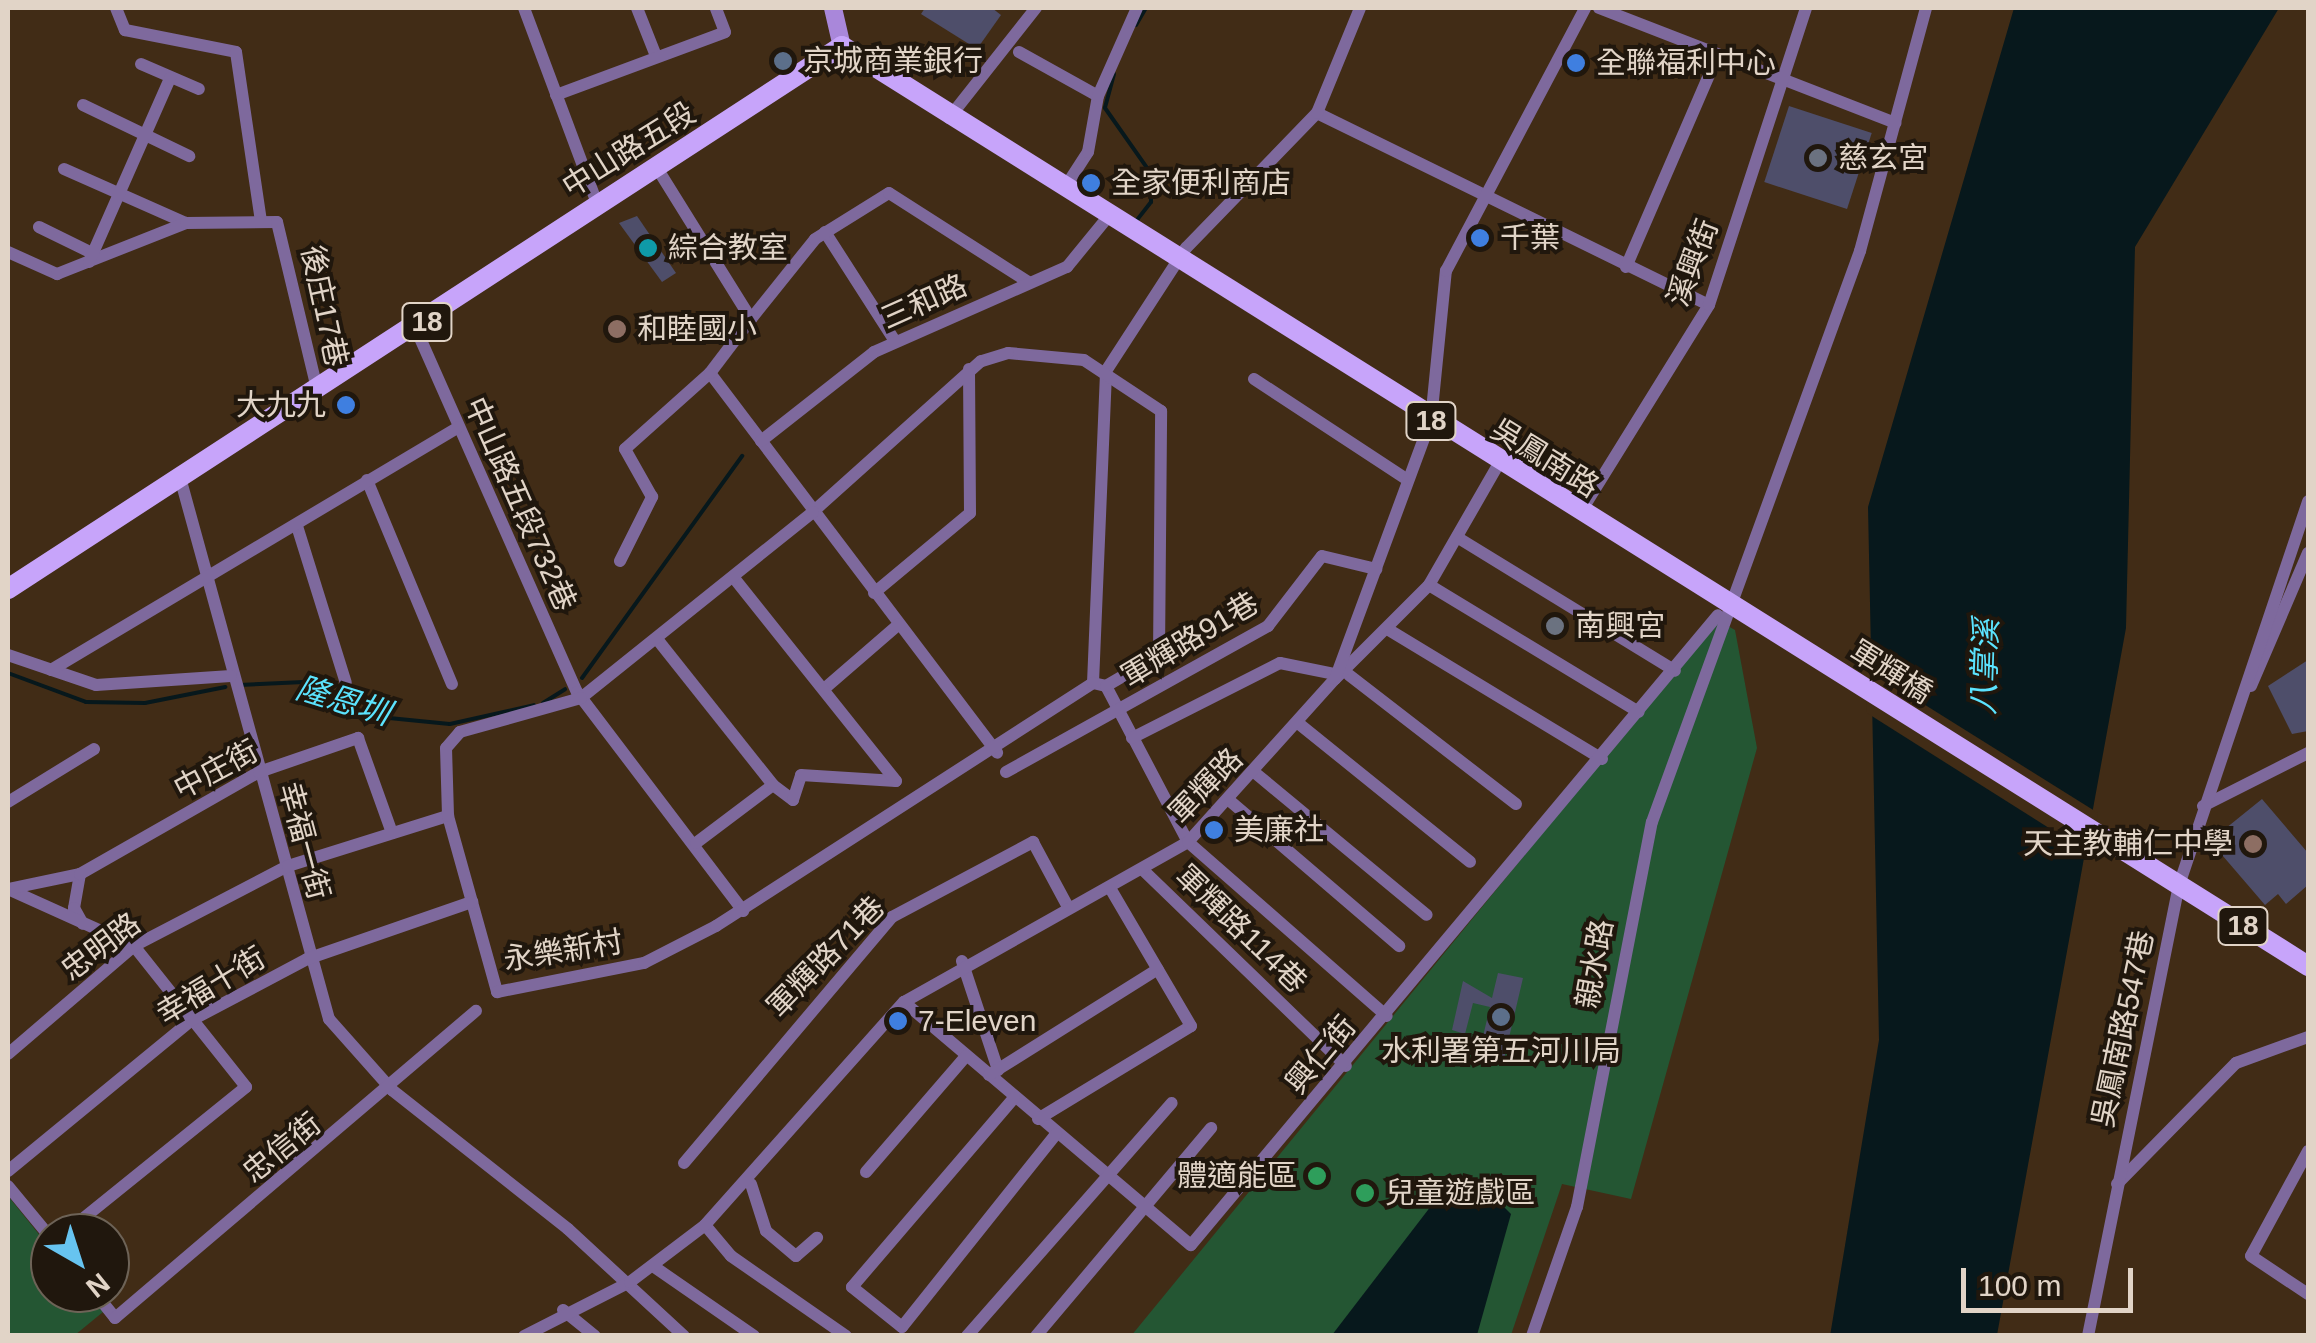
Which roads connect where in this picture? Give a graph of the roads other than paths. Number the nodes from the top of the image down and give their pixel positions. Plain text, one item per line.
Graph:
1 (116, 8) edge
2 (524, 8) edge
3 (637, 8) edge
4 (716, 8) edge
5 (833, 8) edge
6 (1036, 8) edge
7 (1137, 8) edge
8 (1360, 8) edge
9 (1585, 8) edge
10 (1599, 8) edge
11 (1806, 8) edge
12 (1926, 8) edge
13 (842, 46) junction
14 (1019, 52) dead end
15 (656, 56) junction
16 (1716, 58) junction
17 (142, 64) dead end
18 (170, 78) junction
19 (1782, 83) junction
20 (199, 90) dead end
21 (556, 95) junction
22 (1098, 96) junction
23 (83, 105) dead end
24 (1317, 113) junction
25 (949, 118) junction
26 (1895, 123) junction
27 (144, 134) junction
28 (189, 156) dead end
29 (657, 168) junction
30 (64, 169) dead end
31 (1064, 189) junction
32 (117, 193) junction
33 (1484, 196) junction
34 (597, 203) junction
35 (1107, 218) junction
36 (261, 221) junction
37 (186, 223) junction
38 (39, 227) dead end
39 (826, 232) junction
40 (8, 252) edge
41 (90, 257) junction
42 (1178, 260) junction
43 (1626, 266) junction
44 (1028, 282) junction
45 (1709, 304) junction
46 (751, 319) junction
47 (416, 329) junction
48 (895, 341) junction
49 (969, 369) junction
50 (1106, 371) junction
51 (710, 373) junction
52 (1254, 379) dead end
53 (316, 389) junction
54 (1431, 420) junction
55 (458, 426) junction
56 (761, 441) junction
57 (1498, 465) junction
58 (181, 480) junction
59 (366, 480) junction
60 (1408, 480) junction
61 (2308, 501) edge
62 (813, 512) junction
63 (1578, 515) junction
64 (297, 526) junction
65 (1460, 539) junction
66 (2308, 553) edge
67 (620, 561) dead end
68 (1376, 569) junction
69 (207, 575) junction
70 (734, 577) junction
71 (1429, 585) junction
72 (8, 589) edge
73 (874, 592) junction
74 (1726, 605) junction
75 (899, 624) junction
76 (1389, 630) junction
77 (657, 640) junction
78 (8, 656) edge
79 (51, 670) junction
80 (1674, 671) junction
81 (231, 676) junction
82 (1339, 676) junction
83 (346, 683) dead end
84 (452, 684) dead end
85 (1100, 684) junction
86 (824, 689) junction
87 (580, 698) junction
88 (1119, 712) junction
89 (1640, 712) junction
90 (1298, 724) junction
91 (1132, 738) junction
92 (94, 748) dead end
93 (997, 753) junction
94 (2308, 753) edge
95 (1602, 759) junction
96 (2218, 762) junction
97 (259, 772) junction
98 (1006, 772) dead end
99 (1254, 772) junction
100 (773, 785) junction
101 (8, 802) edge
102 (1230, 802) junction
103 (1516, 804) dead end
104 (2203, 806) junction
105 (448, 816) junction
106 (392, 833) junction
107 (1188, 842) junction
108 (696, 843) junction
109 (1470, 862) dead end
110 (288, 866) junction
111 (1143, 870) junction
112 (80, 874) junction
113 (2178, 885) junction
114 (1110, 888) junction
115 (8, 889) edge
116 (472, 902) junction
117 (1068, 907) junction
118 (743, 910) junction
119 (1427, 915) dead end
120 (82, 924) junction
121 (134, 946) junction
122 (1399, 946) dead end
123 (308, 959) junction
124 (962, 962) junction
125 (2308, 966) edge
126 (1158, 970) junction
127 (904, 1002) junction
128 (476, 1010) dead end
129 (1387, 1016) junction
130 (192, 1020) junction
131 (2308, 1037) edge
132 (8, 1054) edge
133 (966, 1056) junction
134 (1346, 1066) junction
135 (993, 1072) junction
136 (392, 1090) junction
137 (1014, 1098) junction
138 (1172, 1104) dead end
139 (1038, 1118) junction
140 (1211, 1128) dead end
141 (1056, 1134) junction
142 (2308, 1151) edge
143 (684, 1163) dead end
144 (8, 1171) edge
145 (866, 1172) dead end
146 (1102, 1174) junction
147 (751, 1184) junction
148 (2118, 1184) junction
149 (8, 1186) edge
150 (1143, 1208) junction
151 (30, 1213) edge
152 (90, 1213) edge
153 (705, 1225) junction
154 (816, 1238) dead end
155 (653, 1266) junction
156 (630, 1282) junction
157 (2308, 1294) edge
158 (130, 1306) edge
159 (564, 1310) junction
160 (2088, 1335) edge
161 (524, 1336) edge
162 (595, 1336) edge
163 (684, 1336) edge
164 (754, 1336) edge
165 (846, 1336) edge
166 (967, 1336) edge
167 (1036, 1336) edge
168 (1532, 1336) edge

1 - 36 street
2 - 21 street
3 - 15 street
4 - 15 street
5 - 13 main road
6 - 25 street
7 - 22 street
8 - 24 street
9 - 33 street, 軍輝路
10 - 16 street
11 - 19 street, 溪興街
12 - 26 street, 親水路
13 - 25 main road, 18
13 - 29 main road, 中山路五段 / 18
14 - 22 street
15 - 21 street
16 - 19 street
16 - 43 street
17 - 18 street
18 - 20 street
18 - 27 street
19 - 26 street
19 - 45 street, 溪興街
21 - 34 street
22 - 31 street
23 - 27 street
24 - 33 street
24 - 42 street
25 - 31 main road, 18
26 - 74 street, 親水路
27 - 28 street
27 - 32 street
29 - 34 main road, 中山路五段 / 18
29 - 46 street
30 - 32 street
31 - 35 main road, 18
32 - 37 street
32 - 41 street
33 - 43 street
33 - 54 street, 軍輝路
34 - 47 main road, 中山路五段 / 18
35 - 42 main road, 18
35 - 44 street, 三和路
36 - 37 street, 後庄17巷
36 - 53 street, 後庄17巷
37 - 41 street, 後庄17巷
38 - 41 street
39 - 44 street
39 - 46 street
39 - 48 street
40 - 41 street, 後庄17巷
42 - 50 street
42 - 54 main road, 吳鳳南路 / 18
43 - 45 street
44 - 48 street, 三和路
45 - 63 street, 溪興街
46 - 51 street
47 - 53 main road, 中山路五段 / 18
47 - 55 street, 中山路五段732巷
48 - 56 street, 三和路
49 - 50 street, 永樂新村
49 - 62 street, 永樂新村
49 - 73 street
50 - 85 street
50 - 85 street, 永樂新村
51 - 56 street
51 - 67 street
52 - 60 street
53 - 58 main road, 中山路五段 / 18
54 - 57 main road, 吳鳳南路 / 18
54 - 60 street, 軍輝路
55 - 59 street
55 - 87 street, 中山路五段732巷
56 - 62 street
57 - 63 main road, 吳鳳南路 / 18
57 - 65 street
58 - 69 street, 幸福一街
58 - 72 main road, 中山路五段 / 18
59 - 64 street
59 - 84 street
60 - 68 street, 軍輝路
61 - 96 street
62 - 70 street, 永樂新村
62 - 73 street
63 - 74 main road, 吳鳳南路 / 18
64 - 69 street
64 - 83 street
65 - 71 street
65 - 80 street
66 - 96 street
68 - 82 street, 軍輝路
68 - 88 street, 軍輝路91巷
69 - 79 street
69 - 81 street, 幸福一街
70 - 77 street, 永樂新村
70 - 86 street
71 - 76 street
71 - 89 street
73 - 75 street
74 - 80 street, 興仁街
74 - 113 main road, 軍輝橋 / 18
74 - 168 street, 親水路
75 - 86 street
75 - 93 street
76 - 82 street
76 - 95 street
77 - 87 street, 永樂新村
77 - 100 street
78 - 79 street
79 - 81 street
80 - 89 street, 興仁街
81 - 97 street, 幸福一街
82 - 90 street, 軍輝路
82 - 91 street
82 - 103 street
85 - 88 street, 軍輝路91巷
85 - 93 street, 永樂新村
86 - 100 street
87 - 105 street, 永樂新村
87 - 108 street
88 - 91 street, 軍輝路91巷
88 - 98 street, 軍輝路91巷
89 - 95 street, 興仁街
90 - 99 street, 軍輝路
90 - 109 street
91 - 107 street, 軍輝路91巷
92 - 101 street
93 - 118 street, 永樂新村
94 - 104 street
95 - 129 street, 興仁街
96 - 104 street, 吳鳳南路547巷
97 - 106 street, 中庄街
97 - 110 street, 幸福一街
97 - 112 street, 中庄街
99 - 102 street, 軍輝路
99 - 119 street
100 - 108 street
102 - 107 street, 軍輝路
102 - 122 street
104 - 113 street, 吳鳳南路547巷
105 - 106 street
105 - 116 street, 永樂新村
106 - 110 street
107 - 111 street, 軍輝路
107 - 129 street
108 - 118 street
110 - 121 street, 忠明路
110 - 123 street, 幸福一街
111 - 114 street, 軍輝路
111 - 134 street, 軍輝路114巷
112 - 115 street, 中庄街
112 - 120 street
113 - 125 main road, 18
113 - 148 street, 吳鳳南路547巷
114 - 117 street, 軍輝路
114 - 126 street
115 - 120 street
116 - 118 street, 永樂新村
116 - 123 street, 幸福十街
117 - 124 street, 軍輝路
117 - 143 street, 軍輝路71巷
120 - 121 street
121 - 130 street
121 - 132 street, 忠明路
123 - 130 street, 幸福十街
123 - 136 street, 幸福一街
124 - 127 street, 軍輝路
124 - 135 street
126 - 135 street
126 - 139 street
127 - 133 street, 興仁街
127 - 147 street, 軍輝路
128 - 136 street, 忠信街
129 - 134 street, 興仁街
130 - 144 street, 幸福十街
130 - 152 street
131 - 148 street, 吳鳳南路547巷
133 - 135 street, 興仁街
133 - 145 street
134 - 150 street, 興仁街
135 - 137 street, 興仁街
136 - 156 street, 幸福一街
136 - 158 street, 忠信街
137 - 139 street, 興仁街
137 - 141 street
138 - 146 street
139 - 141 street, 興仁街
140 - 150 street
141 - 146 street, 興仁街
142 - 157 street
146 - 150 street, 興仁街
146 - 166 street
147 - 153 street, 軍輝路
147 - 154 street
148 - 160 street, 吳鳳南路547巷
149 - 151 street
150 - 167 street
153 - 155 street, 軍輝路
153 - 165 street
155 - 156 street, 軍輝路
155 - 164 street
156 - 159 street, 軍輝路
156 - 163 street, 幸福一街
159 - 161 street, 軍輝路
159 - 162 street

